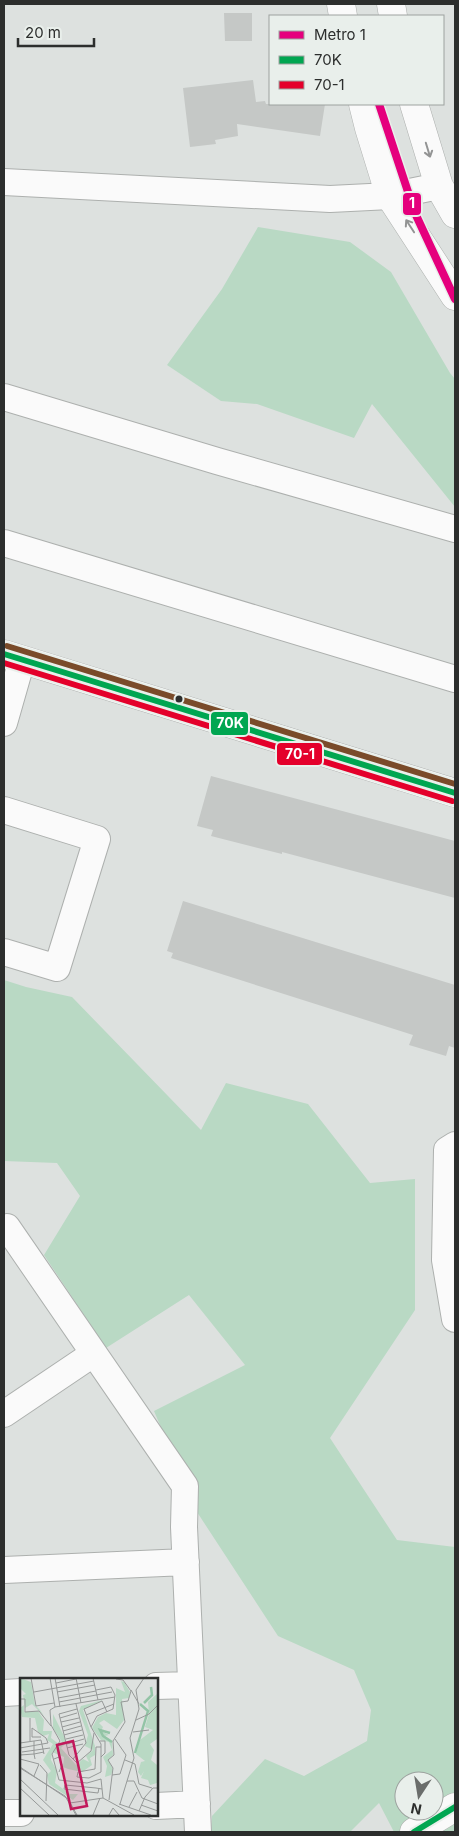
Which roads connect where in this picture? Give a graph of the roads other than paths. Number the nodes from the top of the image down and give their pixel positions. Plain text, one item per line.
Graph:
1 (363, 105) edge
2 (414, 105) edge
3 (4, 182) edge
4 (439, 186) junction
5 (390, 196) junction
6 (455, 214) edge
7 (455, 296) edge
8 (4, 397) edge
9 (455, 529) edge
10 (4, 543) edge
11 (13, 657) edge
12 (455, 679) edge
13 (4, 723) edge
14 (455, 793) edge
15 (4, 810) edge
16 (4, 952) edge
17 (455, 1145) edge
18 (4, 1229) edge
19 (455, 1319) edge
20 (94, 1354) junction
21 (4, 1414) edge
22 (186, 1562) junction
23 (4, 1570) edge
24 (191, 1685) junction
25 (158, 1686) edge
26 (4, 1692) edge
27 (20, 1692) edge
28 (197, 1804) junction
29 (158, 1806) edge
30 (455, 1807) edge
31 (20, 1812) edge
32 (4, 1813) edge
33 (198, 1832) edge
34 (414, 1832) edge

1 - 5 main road
2 -> 4 main road
3 - 5 street
4 - 5 street
4 - 6 main road
7 -> 5 main road
8 - 9 street
10 - 12 street
11 - 13 street
11 - 14 main road
15 - 16 street
17 - 19 street
18 - 20 street
20 - 21 street
20 - 22 street
22 - 23 street
22 - 24 street
24 - 25 street
24 - 28 street
26 - 27 street
28 - 29 street
28 - 33 street
30 - 34 main road
31 - 32 street

